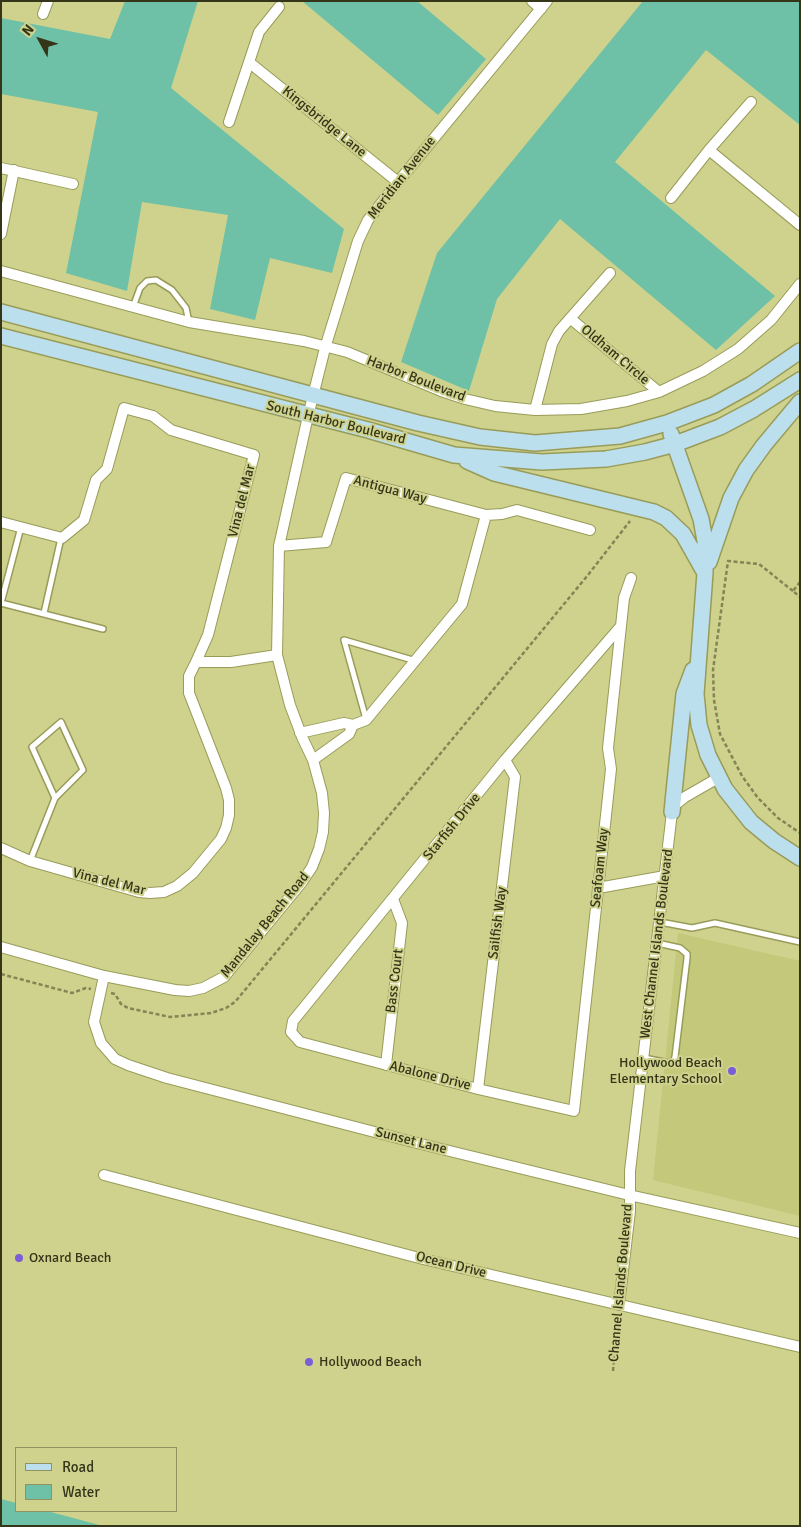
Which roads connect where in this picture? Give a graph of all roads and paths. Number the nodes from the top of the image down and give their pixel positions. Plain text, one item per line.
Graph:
1 (48, 1) edge
2 (532, 1) edge
3 (544, 5) edge
4 (279, 7) dead end
5 (43, 14) dead end
6 (250, 63) junction
7 (751, 102) dead end
8 (229, 122) dead end
9 (709, 150) junction
10 (1, 168) edge
11 (14, 170) junction
12 (398, 182) junction
13 (74, 184) dead end
14 (671, 198) dead end
15 (800, 225) edge
16 (1, 234) edge
17 (1, 271) edge
18 (610, 274) dead end
19 (800, 284) edge
20 (133, 308) junction
21 (1, 312) edge
22 (571, 319) junction
23 (189, 322) junction
24 (1, 336) edge
25 (325, 348) junction
26 (800, 351) edge
27 (800, 380) edge
28 (659, 392) junction
29 (313, 394) junction
30 (800, 402) edge
31 (535, 410) junction
32 (308, 416) junction
33 (667, 423) junction
34 (675, 444) junction
35 (454, 455) junction
36 (640, 508) junction
37 (486, 515) junction
38 (1, 522) edge
39 (21, 527) junction
40 (590, 530) dead end
41 (62, 538) junction
42 (279, 546) junction
43 (705, 573) junction
44 (631, 578) dead end
45 (800, 582) edge
46 (792, 591) junction
47 (800, 597) edge
48 (44, 613) junction
49 (621, 626) junction
50 (104, 629) dead end
51 (277, 655) junction
52 (698, 657) junction
53 (416, 661) junction
54 (196, 662) junction
55 (366, 720) junction
56 (335, 725) junction
57 (352, 725) junction
58 (300, 734) junction
59 (340, 739) junction
60 (313, 760) junction
61 (506, 760) junction
62 (718, 778) junction
63 (55, 798) junction
64 (672, 812) junction
65 (800, 833) edge
66 (1, 848) edge
67 (800, 858) edge
68 (30, 861) junction
69 (665, 876) junction
70 (598, 888) junction
71 (393, 899) junction
72 (660, 922) junction
73 (800, 942) edge
74 (657, 943) junction
75 (1, 946) edge
76 (1, 974) edge
77 (104, 976) junction
78 (101, 991) junction
79 (291, 1032) joint
80 (644, 1058) junction
81 (386, 1065) junction
82 (478, 1089) junction
83 (574, 1111) joint
84 (104, 1175) dead end
85 (629, 1195) junction
86 (800, 1234) edge
87 (619, 1305) junction
88 (800, 1347) edge
89 (613, 1371) dead end

1 - 5 street
2 - 3 street
3 - 12 street, Meridian Avenue
4 - 6 street
6 - 8 street
6 - 12 street, Kingsbridge Lane
7 - 9 street
9 - 14 street
9 - 15 street
10 - 11 street
11 - 13 street
11 - 16 street
12 - 25 street, Meridian Avenue
17 - 20 street, Harbor Boulevard
18 - 22 street, Oldham Circle
19 - 28 street, Harbor Boulevard
20 - 23 street, Harbor Boulevard
20 - 23 lane
21 - 29 main road, South Harbor Boulevard
22 - 28 street, Oldham Circle
22 - 31 street, Oldham Circle
23 - 25 street, Harbor Boulevard
24 - 32 main road, South Harbor Boulevard
25 - 29 street, Meridian Avenue
25 - 31 street, Harbor Boulevard
26 - 33 main road
27 - 34 main road
28 - 31 street, Harbor Boulevard
29 - 32 street, Meridian Avenue
29 - 33 main road, South Harbor Boulevard
30 - 43 main road
32 - 35 main road, South Harbor Boulevard
32 - 42 street, Mandalay Beach Road
33 - 34 main road, West Channel Islands Boulevard
34 - 35 main road, South Harbor Boulevard
34 - 43 main road, West Channel Islands Boulevard
35 - 36 main road
36 - 43 main road
36 - 78 path
37 - 40 street, Antigua Way
37 - 42 street, Antigua Way
37 - 53 street
38 - 39 street
39 - 41 street
39 - 48 lane
41 - 48 lane
41 - 54 street, Vina del Mar
42 - 51 street, Mandalay Beach Road
43 - 52 main road, West Channel Islands Boulevard
44 - 49 street, Seafoam Way
45 - 46 path
46 - 47 path
46 - 65 path
48 - 50 lane
49 - 61 street, Starfish Drive
49 - 70 street, Seafoam Way
51 - 54 street
51 - 58 street, Mandalay Beach Road
52 - 62 main road, West Channel Islands Boulevard
52 - 64 main road, West Channel Islands Boulevard
53 - 55 street
53 - 55 lane
54 - 68 street, Vina del Mar
55 - 57 street
56 - 57 street
56 - 58 street
56 - 59 street
57 - 59 street
58 - 60 street, Mandalay Beach Road
59 - 60 street
60 - 77 street, Mandalay Beach Road
61 - 71 street, Starfish Drive
61 - 82 street, Sailfish Way
62 - 64 street
62 - 67 main road
63 - 63 lane
63 - 68 lane
64 - 69 street, West Channel Islands Boulevard
66 - 68 street, Vina del Mar
69 - 70 street
69 - 72 street, West Channel Islands Boulevard
70 - 83 street, Seafoam Way
71 - 79 street, Starfish Drive
71 - 81 street, Bass Court
72 - 73 lane
72 - 74 street, West Channel Islands Boulevard
74 - 80 street, West Channel Islands Boulevard
74 - 80 lane
75 - 77 street, Mandalay Beach Road
76 - 78 path
77 - 78 street, Sunset Lane
78 - 85 street, Sunset Lane
79 - 81 street, Abalone Drive
80 - 85 street, West Channel Islands Boulevard
81 - 82 street, Abalone Drive
82 - 83 street, Abalone Drive
84 - 87 street, Ocean Drive
85 - 86 street, Sunset Lane
85 - 87 street, Channel Islands Boulevard
87 - 88 street, Ocean Drive
87 - 89 path, Channel Islands Boulevard

